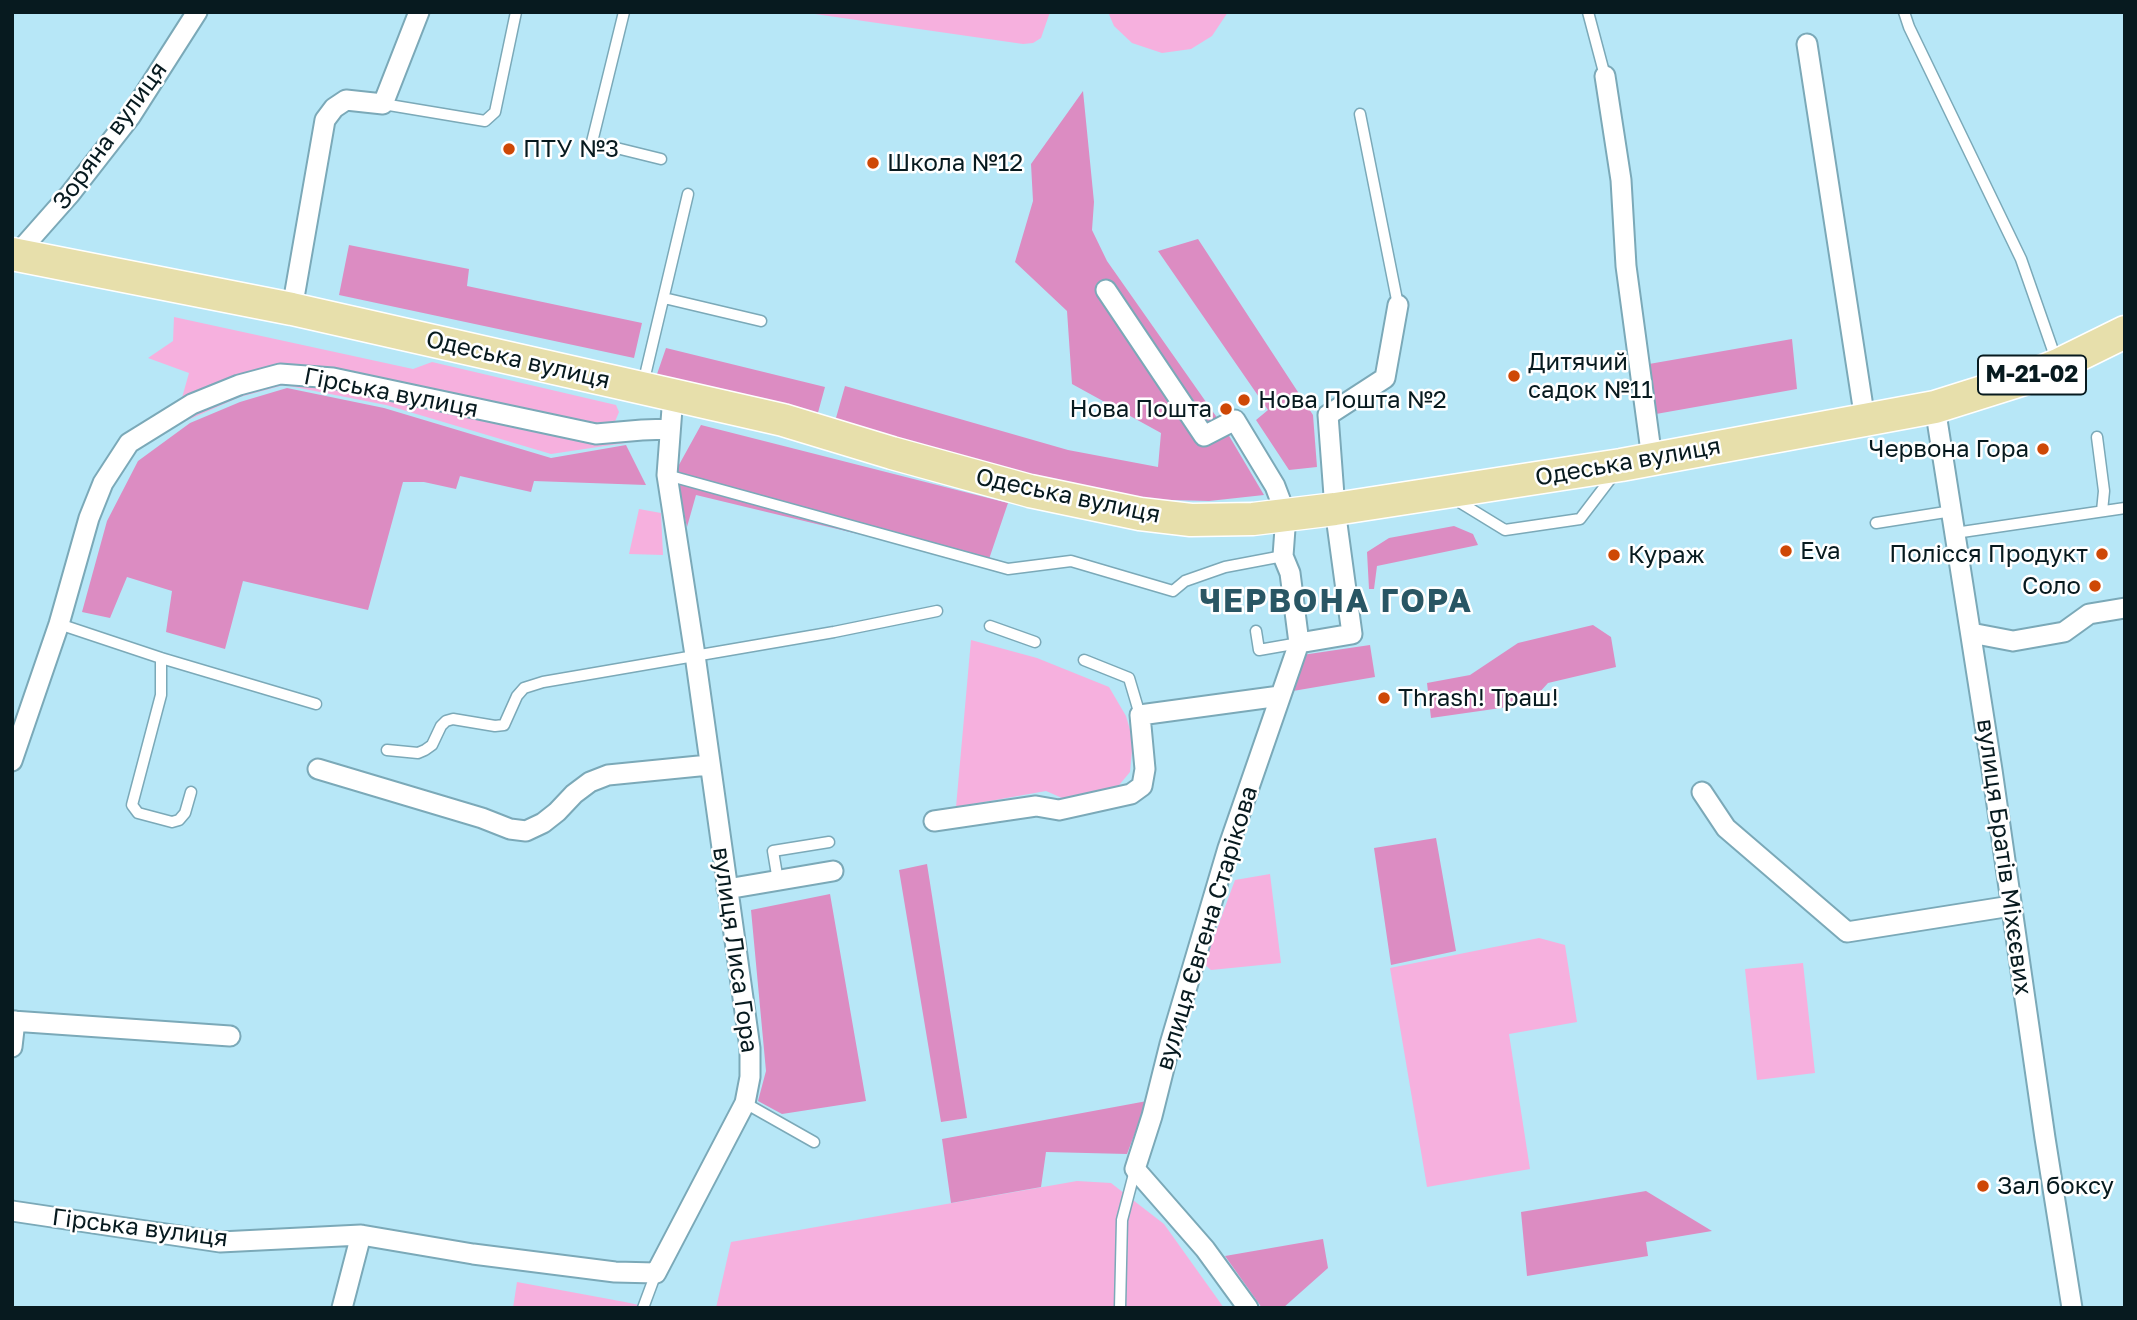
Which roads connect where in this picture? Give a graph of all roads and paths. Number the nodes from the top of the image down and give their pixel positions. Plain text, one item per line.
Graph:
1 (197, 12) edge
2 (419, 12) edge
3 (516, 12) edge
4 (624, 12) edge
5 (1588, 12) edge
6 (1905, 12) edge
7 (1807, 44) dead end
8 (1605, 76) joint
9 (383, 104) junction
10 (1360, 114) dead end
11 (661, 159) dead end
12 (688, 194) dead end
13 (15, 254) edge
14 (1106, 290) dead end
15 (664, 298) junction
16 (1398, 305) joint
17 (292, 309) junction
18 (761, 321) dead end
19 (2125, 332) edge
20 (2058, 365) junction
21 (642, 388) junction
22 (673, 395) junction
23 (1935, 407) junction
24 (1865, 420) junction
25 (670, 429) junction
26 (2096, 437) dead end
27 (1652, 460) junction
28 (1621, 465) junction
29 (667, 475) junction
30 (1443, 492) junction
31 (2125, 508) edge
32 (1335, 509) junction
33 (1952, 511) junction
34 (2102, 511) junction
35 (1286, 515) junction
36 (1876, 523) dead end
37 (1955, 533) junction
38 (1283, 556) junction
39 (2125, 608) edge
40 (937, 611) dead end
41 (59, 624) junction
42 (990, 626) dead end
43 (1256, 631) dead end
44 (1971, 634) junction
45 (1035, 642) dead end
46 (1299, 643) junction
47 (695, 655) junction
48 (161, 658) junction
49 (1084, 660) dead end
50 (1280, 696) junction
51 (316, 704) dead end
52 (1140, 716) junction
53 (387, 750) dead end
54 (12, 761) edge
55 (709, 765) junction
56 (318, 769) dead end
57 (191, 792) dead end
58 (1702, 792) dead end
59 (934, 821) dead end
60 (830, 842) dead end
61 (833, 871) dead end
62 (778, 881) junction
63 (727, 889) junction
64 (2011, 906) junction
65 (14, 1021) edge
66 (230, 1036) dead end
67 (12, 1047) edge
68 (745, 1103) junction
69 (814, 1142) dead end
70 (1135, 1169) junction
71 (12, 1211) edge
72 (361, 1235) junction
73 (656, 1273) junction
74 (342, 1308) edge
75 (643, 1308) edge
76 (1120, 1308) edge
77 (1248, 1308) edge
78 (2072, 1308) edge

1 - 13 street, Зоряна вулиця
2 - 9 street
3 - 9 lane
4 - 11 lane
5 - 8 lane
6 - 20 lane
7 - 24 street
8 - 27 street
9 - 17 street
10 - 16 lane
12 - 15 lane
13 - 17 main road, Одеська вулиця
14 - 35 street
15 - 18 lane
15 - 21 lane
16 - 32 street
17 - 21 main road, Одеська вулиця
19 - 20 main road, Одеська вулиця / М-21-02
20 - 23 main road, Одеська вулиця / М-21-02
21 - 22 main road, Одеська вулиця
22 - 25 street, вулиця Лиса Гора
22 - 35 main road, Одеська вулиця
23 - 24 main road, Одеська вулиця
23 - 33 street, вулиця Братів Міхєєвих
24 - 27 main road, Одеська вулиця
25 - 29 street, вулиця Лиса Гора
25 - 41 street, Гірська вулиця
26 - 34 lane
27 - 28 main road, Одеська вулиця
28 - 30 main road, Одеська вулиця
28 - 30 lane
29 - 38 lane
29 - 47 street, вулиця Лиса Гора
30 - 32 main road, Одеська вулиця
31 - 34 lane
32 - 35 main road, Одеська вулиця
32 - 46 street
33 - 36 lane
33 - 37 street, вулиця Братів Міхєєвих
34 - 37 lane
35 - 38 street, вулиця Євгена Старікова
37 - 44 street, вулиця Братів Міхєєвих
38 - 46 street, вулиця Євгена Старікова
39 - 44 street
40 - 47 lane
41 - 48 lane
41 - 54 street, Гірська вулиця
42 - 45 lane
43 - 46 lane
44 - 64 street, вулиця Братів Міхєєвих
46 - 50 street, вулиця Євгена Старікова
47 - 53 lane
47 - 55 street, вулиця Лиса Гора
48 - 51 lane
48 - 57 lane
49 - 52 lane
50 - 52 street
50 - 70 street, вулиця Євгена Старікова
52 - 59 street
55 - 56 street
55 - 63 street, вулиця Лиса Гора
58 - 64 street
60 - 62 lane
61 - 62 street
62 - 63 street
63 - 68 street, вулиця Лиса Гора
64 - 78 street, вулиця Братів Міхєєвих
65 - 66 street
65 - 67 street
68 - 69 lane
68 - 73 street, вулиця Лиса Гора
70 - 76 lane
70 - 77 street
71 - 72 street, Гірська вулиця
72 - 73 street
72 - 74 street
73 - 75 lane

